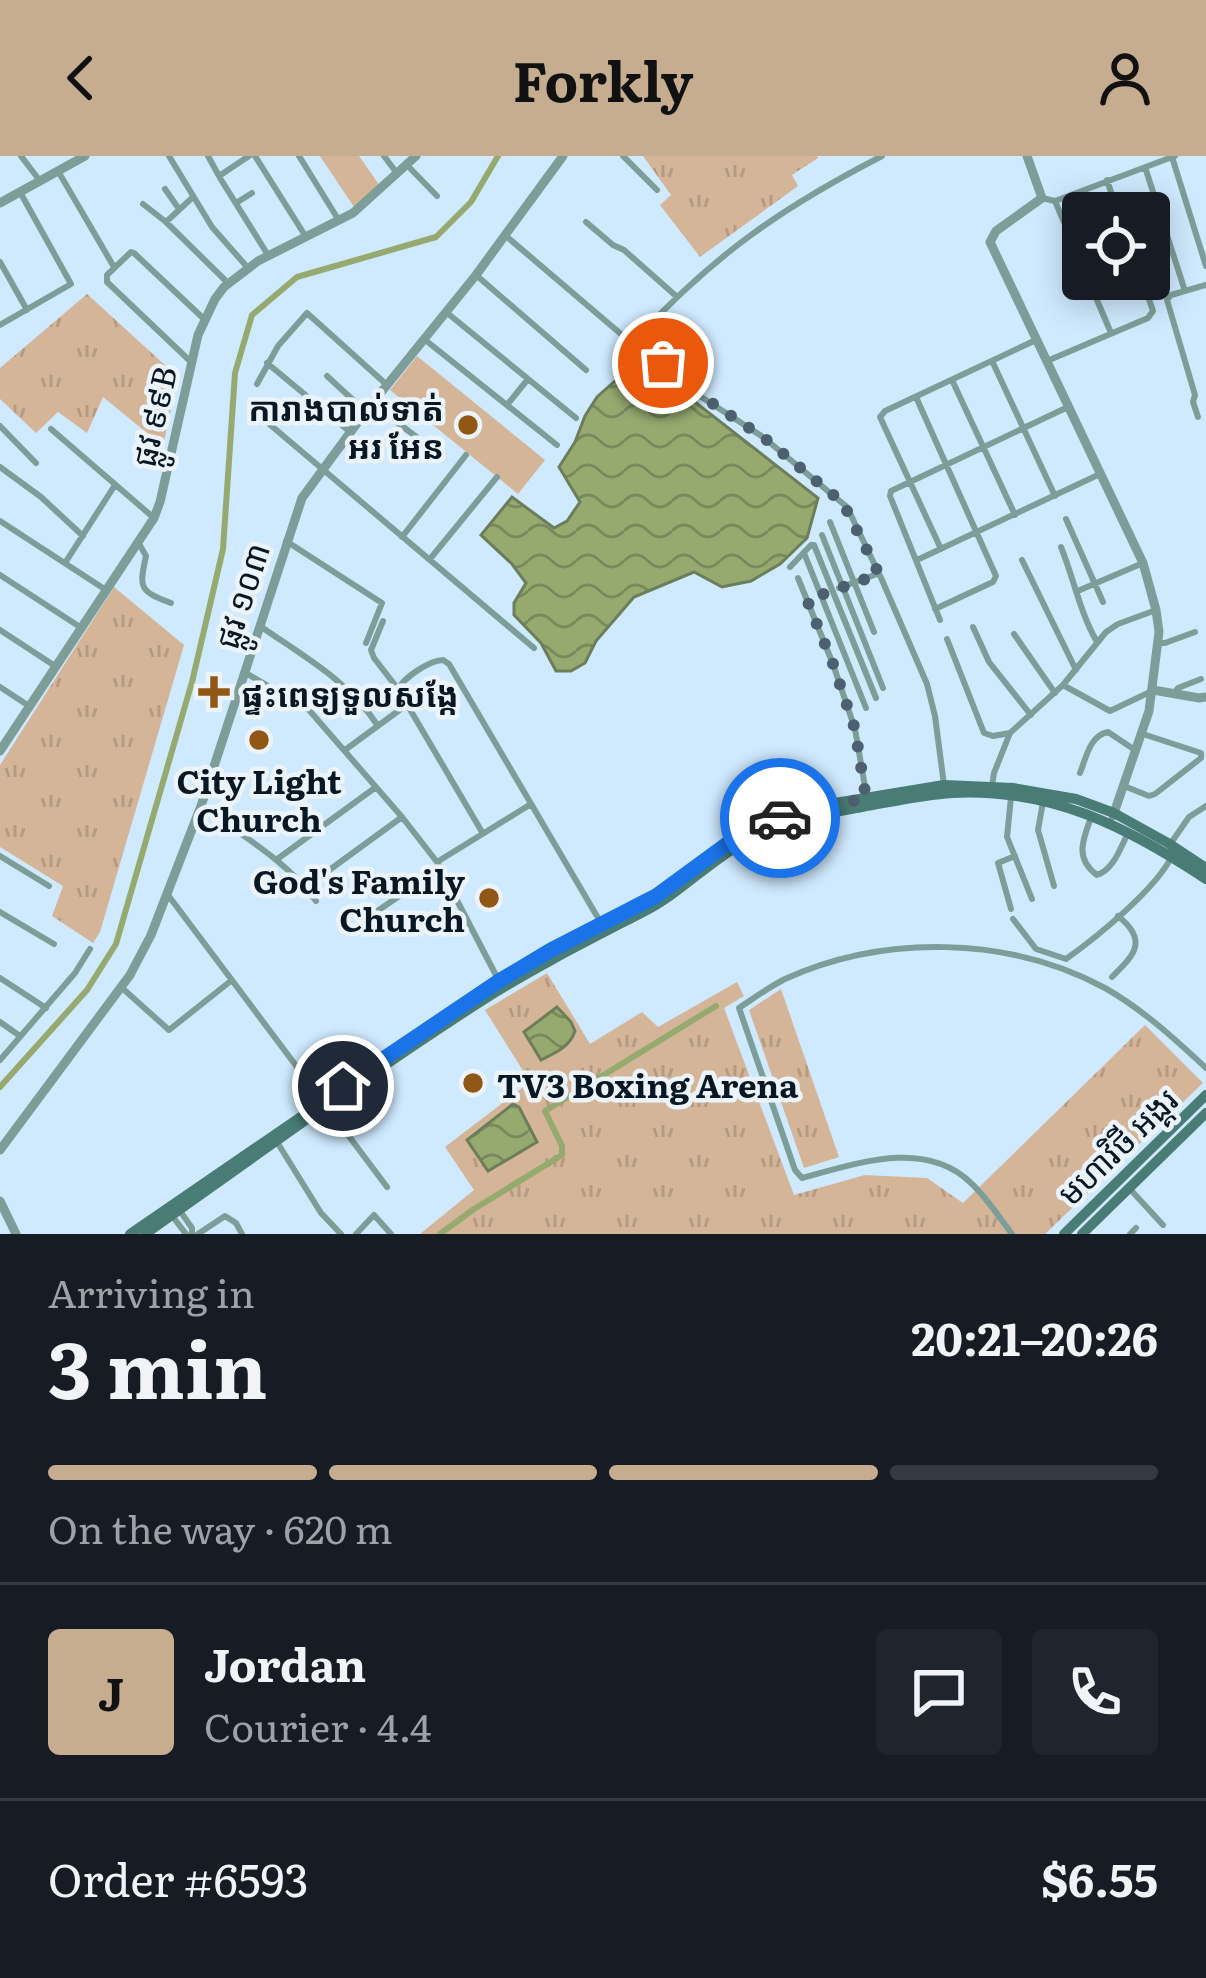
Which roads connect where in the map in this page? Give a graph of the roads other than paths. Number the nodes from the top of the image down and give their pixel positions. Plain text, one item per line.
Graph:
1 (21, 156) edge
2 (170, 156) edge
3 (208, 156) edge
4 (252, 156) edge
5 (299, 156) edge
6 (384, 156) edge
7 (563, 156) edge
8 (623, 156) edge
9 (882, 156) edge
10 (1027, 156) edge
11 (1173, 157) edge
12 (79, 158) edge
13 (411, 160) edge
14 (1145, 167) junction
15 (58, 171) junction
16 (398, 175) junction
17 (220, 178) dead end
18 (1107, 180) junction
19 (40, 181) junction
20 (165, 189) dead end
21 (657, 190) dead end
22 (20, 192) junction
23 (1111, 192) edge
24 (252, 193) dead end
25 (437, 196) dead end
26 (193, 197) junction
27 (1042, 198) junction
28 (1054, 201) junction
29 (0, 203) edge
30 (236, 203) junction
31 (143, 204) dead end
32 (179, 209) junction
33 (1062, 219) edge
34 (166, 222) junction
35 (339, 222) junction
36 (586, 222) dead end
37 (506, 236) junction
38 (306, 237) junction
39 (268, 255) junction
40 (0, 262) edge
41 (1206, 266) edge
42 (114, 267) junction
43 (248, 268) junction
44 (476, 275) junction
45 (228, 284) junction
46 (1206, 285) edge
47 (1185, 291) junction
48 (676, 296) junction
49 (1097, 300) edge
50 (1148, 300) edge
51 (27, 310) junction
52 (446, 312) junction
53 (204, 319) junction
54 (0, 325) edge
55 (1111, 332) junction
56 (637, 338) junction
57 (424, 339) junction
58 (1036, 340) junction
59 (191, 362) junction
60 (992, 362) junction
61 (1046, 362) junction
62 (268, 363) junction
63 (586, 370) dead end
64 (327, 376) dead end
65 (528, 379) junction
66 (952, 380) junction
67 (257, 384) dead end
68 (387, 385) junction
69 (1206, 392) edge
70 (1195, 395) junction
71 (916, 397) junction
72 (507, 405) junction
73 (369, 407) junction
74 (1067, 407) junction
75 (255, 412) dead end
76 (1198, 417) dead end
77 (576, 418) dead end
78 (0, 426) edge
79 (1023, 428) junction
80 (51, 429) dead end
81 (350, 432) junction
82 (419, 439) dead end
83 (557, 445) dead end
84 (984, 446) junction
85 (466, 455) dead end
86 (37, 463) dead end
87 (946, 464) junction
88 (0, 467) edge
89 (322, 468) junction
90 (1100, 474) junction
91 (497, 478) dead end
92 (910, 481) junction
93 (115, 485) junction
94 (1054, 496) junction
95 (1016, 514) junction
96 (154, 518) junction
97 (1066, 519) dead end
98 (0, 521) edge
99 (830, 522) dead end
100 (977, 532) junction
101 (823, 535) dead end
102 (82, 536) junction
103 (402, 537) junction
104 (286, 541) junction
105 (138, 542) junction
106 (1061, 547) dead end
107 (940, 549) junction
108 (804, 553) junction
109 (430, 559) junction
110 (917, 560) junction
111 (1022, 560) dead end
112 (65, 563) junction
113 (1143, 563) junction
114 (790, 567) dead end
115 (879, 574) junction
116 (0, 575) edge
117 (798, 578) dead end
118 (854, 583) junction
119 (1095, 583) junction
120 (838, 589) junction
121 (106, 590) junction
122 (1078, 590) junction
123 (820, 595) junction
124 (807, 600) junction
125 (1103, 602) dead end
126 (170, 603) dead end
127 (935, 609) junction
128 (1156, 610) junction
129 (940, 620) dead end
130 (383, 621) dead end
131 (260, 626) junction
132 (80, 627) junction
133 (974, 627) dead end
134 (0, 630) edge
135 (874, 632) dead end
136 (1195, 632) dead end
137 (1014, 634) dead end
138 (947, 639) dead end
139 (1097, 642) junction
140 (366, 643) dead end
141 (1158, 643) junction
142 (534, 648) dead end
143 (55, 666) junction
144 (876, 670) junction
145 (1076, 670) junction
146 (244, 672) junction
147 (866, 674) junction
148 (1201, 679) dead end
149 (1063, 685) junction
150 (0, 687) edge
151 (884, 688) dead end
152 (398, 689) junction
153 (1153, 691) junction
154 (1055, 693) junction
155 (1174, 693) junction
156 (1206, 697) edge
157 (876, 698) dead end
158 (29, 706) junction
159 (406, 706) junction
160 (866, 708) dead end
161 (1031, 715) junction
162 (378, 726) junction
163 (1010, 733) junction
164 (1143, 734) junction
165 (1, 747) edge
166 (345, 750) junction
167 (1137, 751) junction
168 (1080, 773) dead end
169 (944, 785) junction
170 (992, 786) junction
171 (1124, 786) junction
172 (376, 787) junction
173 (1011, 797) junction
174 (866, 798) junction
175 (1043, 802) junction
176 (532, 803) junction
177 (201, 806) junction
178 (1206, 806) edge
179 (1092, 815) junction
180 (402, 817) junction
181 (1112, 818) junction
182 (1128, 831) junction
183 (482, 832) junction
184 (1171, 850) junction
185 (0, 856) edge
186 (1015, 856) junction
187 (276, 860) junction
188 (439, 865) junction
189 (1206, 868) edge
190 (1206, 880) edge
191 (49, 886) dead end
192 (1054, 886) dead end
193 (306, 887) junction
194 (168, 895) junction
195 (1033, 899) dead end
196 (316, 901) dead end
197 (1011, 909) dead end
198 (0, 912) edge
199 (373, 914) dead end
200 (1118, 916) junction
201 (1013, 919) dead end
202 (604, 928) junction
203 (55, 944) dead end
204 (90, 949) dead end
205 (1112, 977) dead end
206 (0, 978) edge
207 (232, 980) junction
208 (499, 981) junction
209 (121, 987) junction
210 (46, 1008) junction
211 (0, 1022) edge
212 (438, 1026) junction
213 (20, 1036) junction
214 (0, 1060) edge
215 (1206, 1068) edge
216 (1206, 1095) edge
217 (325, 1104) junction
218 (1206, 1113) edge
219 (277, 1142) junction
220 (0, 1150) edge
221 (246, 1158) junction
222 (387, 1187) dead end
223 (1129, 1188) junction
224 (0, 1201) edge
225 (173, 1209) junction
226 (1163, 1225) dead end
227 (1088, 1232) edge
228 (16, 1234) edge
229 (130, 1234) edge
230 (146, 1234) edge
231 (192, 1234) edge
232 (242, 1234) edge
233 (341, 1234) edge
234 (356, 1234) edge
235 (391, 1234) edge
236 (1012, 1234) edge
237 (1064, 1234) edge

1 - 19 street
2 - 26 street
3 - 4 street
4 - 38 street
5 - 35 street
6 - 16 street
7 - 37 street, ផ្លូវ ១០៣
8 - 21 street
9 - 48 street
10 - 27 street
11 - 14 street
11 - 41 street
12 - 15 street
13 - 16 street, ផ្លូវ ៩៩B
13 - 25 street
14 - 18 street
14 - 47 street
15 - 19 street
15 - 42 street
16 - 35 street, ផ្លូវ ៩៩B
17 - 30 street
18 - 23 street
18 - 28 street
19 - 22 street
20 - 32 street
22 - 29 street
22 - 51 street
24 - 30 street
26 - 32 street
26 - 43 street
27 - 28 street
27 - 58 street
28 - 33 street
30 - 39 street
31 - 34 street
32 - 34 street
34 - 45 street
35 - 38 street, ផ្លូវ ៩៩B
36 - 48 street
37 - 44 street, ផ្លូវ ១០៣
37 - 56 street
38 - 39 street, ផ្លូវ ៩៩B
39 - 43 street, ផ្លូវ ៩៩B
40 - 51 street
42 - 53 street
42 - 59 street
43 - 45 street, ផ្លូវ ៩៩B
44 - 52 street, ផ្លូវ ១០៣
44 - 63 street
45 - 53 street, ផ្លូវ ៩៩B
46 - 47 street
47 - 70 street
48 - 56 street
49 - 55 street
50 - 55 street
51 - 54 street
52 - 57 street, ផ្លូវ ១០៣
52 - 65 street
53 - 59 street, ផ្លូវ ៩៩B
55 - 61 street
56 - 115 street
57 - 68 street, ផ្លូវ ១០៣
57 - 72 street
58 - 60 street
58 - 61 street
59 - 96 street, ផ្លូវ ៩៩B
60 - 66 street
60 - 79 street
61 - 74 street
62 - 67 street
62 - 68 street
62 - 81 street
64 - 73 street
65 - 72 street
65 - 77 street
66 - 71 street
66 - 84 street
68 - 73 street, ផ្លូវ ១០៣
69 - 70 street
70 - 76 street
71 - 87 street
71 - 92 street
72 - 83 street
73 - 81 street, ផ្លូវ ១០៣
73 - 82 street
74 - 79 street
74 - 90 street
75 - 89 street
78 - 86 street
79 - 84 street
79 - 94 street
80 - 93 street
81 - 89 street, ផ្លូវ ១០៣
84 - 87 street
84 - 95 street
85 - 103 street
87 - 92 street
87 - 100 street
88 - 102 street
89 - 103 street
89 - 104 street, ផ្លូវ ១០៣
90 - 94 street
90 - 113 street
91 - 109 street
92 - 107 street
92 - 110 street
93 - 96 street
93 - 102 street
94 - 95 street
95 - 100 street
96 - 105 street, ផ្លូវ ៩៩B
97 - 119 street
98 - 112 street
99 - 118 street
100 - 107 street
100 - 127 street
101 - 120 street
102 - 112 street
103 - 109 street
104 - 131 street, ផ្លូវ ១០៣
104 - 140 street
105 - 121 street, ផ្លូវ ៩៩B
105 - 126 street
106 - 122 street
107 - 110 street
108 - 114 street
108 - 120 street
108 - 123 street
109 - 142 street
110 - 127 street
111 - 145 street
112 - 121 street
113 - 119 street
113 - 128 street
115 - 118 street
115 - 169 street
116 - 132 street
117 - 124 street
118 - 120 street
118 - 135 street
119 - 122 street
119 - 125 street
120 - 123 street
120 - 144 street
120 - 147 street
121 - 132 street, ផ្លូវ ៩៩B
122 - 139 street
123 - 124 street
123 - 160 street
124 - 174 street
127 - 129 street
128 - 139 street
128 - 141 street
130 - 152 street
131 - 146 street, ផ្លូវ ១០៣
131 - 162 street
132 - 143 street, ផ្លូវ ៩៩B
133 - 161 street
134 - 143 street
136 - 141 street
137 - 154 street
138 - 163 street
139 - 145 street
141 - 153 street
143 - 158 street, ផ្លូវ ៩៩B
144 - 147 street
144 - 151 street
145 - 149 street
146 - 166 street
146 - 177 street, ផ្លូវ ១០៣
147 - 157 street
148 - 155 street
149 - 153 street
149 - 154 street
150 - 158 street
152 - 159 street
152 - 176 street
153 - 155 street
153 - 164 street
154 - 161 street
155 - 156 street
158 - 165 street, ផ្លូវ ៩៩B
159 - 162 street
159 - 183 street
161 - 163 street
162 - 166 street
163 - 170 street
164 - 167 street
164 - 171 street
166 - 172 street
167 - 168 street
167 - 171 street
169 - 170 main road
169 - 174 main road
170 - 181 main road
171 - 181 street
172 - 180 street
172 - 187 street
173 - 175 main road
173 - 186 street
173 - 202 main road
174 - 202 main road
175 - 179 main road
175 - 192 street
176 - 183 street
176 - 202 street
177 - 187 street
177 - 194 street, ផ្លូវ ១០៣
178 - 184 street
179 - 181 main road
179 - 182 street
180 - 188 street
180 - 193 street
181 - 182 main road
181 - 184 main road
182 - 184 main road
183 - 188 street
184 - 189 main road
184 - 190 main road
184 - 200 street
185 - 191 street
186 - 195 street
186 - 197 street
187 - 193 street
188 - 199 street
188 - 208 street
193 - 196 street
194 - 207 street
194 - 209 street, ផ្លូវ ១០៣
198 - 203 street
200 - 201 street
200 - 205 street
202 - 208 main road
202 - 212 main road
204 - 210 street
206 - 210 street
207 - 209 street
207 - 217 street
208 - 212 main road
209 - 220 street, ផ្លូវ ១០៣
210 - 213 street
211 - 213 street
212 - 217 main road
213 - 214 street
215 - 236 street
216 - 237 main road, មហាវិថី អង្គរ
217 - 219 main road
217 - 221 main road
217 - 222 street
218 - 223 main road, មហាវិថី អង្គរ
219 - 221 main road
219 - 233 street
221 - 225 main road
223 - 226 street
223 - 227 main road, មហាវិថី អង្គរ
224 - 228 street
225 - 229 main road
225 - 230 main road
225 - 231 street
231 - 232 street
234 - 235 street

